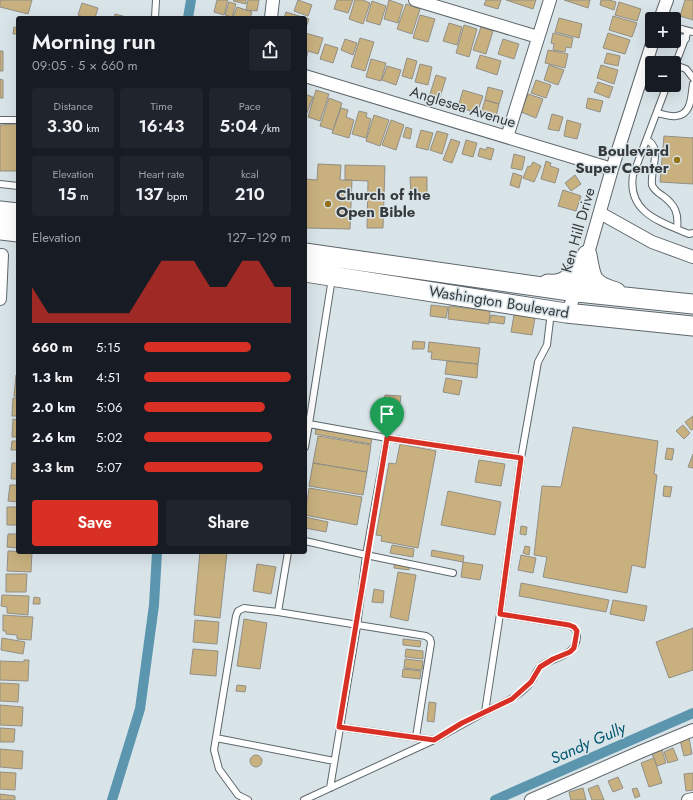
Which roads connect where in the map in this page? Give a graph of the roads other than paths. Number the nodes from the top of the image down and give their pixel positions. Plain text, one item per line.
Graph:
1 (156, 0) edge
2 (273, 0) edge
3 (415, 0) edge
4 (550, 0) edge
5 (666, 0) edge
6 (662, 12) edge
7 (155, 16) edge
8 (271, 16) edge
9 (681, 29) edge
10 (691, 32) edge
11 (681, 37) edge
12 (538, 38) junction
13 (686, 39) junction
14 (651, 48) edge
15 (678, 56) edge
16 (681, 68) edge
17 (307, 77) edge
18 (693, 78) edge
19 (693, 84) edge
20 (664, 92) edge
21 (657, 113) junction
22 (0, 120) edge
23 (16, 120) edge
24 (507, 137) junction
25 (647, 140) junction
26 (612, 169) junction
27 (0, 184) edge
28 (16, 186) edge
29 (0, 211) edge
30 (16, 213) edge
31 (600, 213) junction
32 (677, 229) junction
33 (0, 230) edge
34 (16, 232) edge
35 (693, 233) edge
36 (307, 252) edge
37 (587, 255) junction
38 (2, 256) dead end
39 (693, 257) edge
40 (307, 272) edge
41 (332, 276) junction
42 (519, 283) junction
43 (577, 292) junction
44 (633, 298) junction
45 (0, 299) edge
46 (693, 304) edge
47 (559, 312) junction
48 (693, 326) edge
49 (307, 424) edge
50 (387, 438) junction
51 (521, 458) junction
52 (307, 541) edge
53 (288, 554) edge
54 (366, 555) junction
55 (453, 573) dead end
56 (278, 612) junction
57 (500, 614) junction
58 (357, 626) junction
59 (484, 712) junction
60 (339, 727) junction
61 (693, 730) edge
62 (416, 736) junction
63 (216, 738) junction
64 (434, 740) junction
65 (334, 761) junction
66 (330, 788) junction
67 (693, 799) edge
68 (248, 800) edge
69 (304, 800) edge
70 (531, 800) edge
71 (688, 800) edge

1 - 7 lane
2 - 8 street
3 - 12 street
4 - 12 street
5 - 6 street
9 - 10 lane
10 - 13 lane
11 - 13 lane
12 - 24 street
13 - 15 lane
14 - 26 street, Ken Hill Drive
16 - 18 lane
17 - 24 street, Anglesea Avenue
19 - 21 lane
20 - 21 lane
21 - 25 lane
22 - 23 lane
24 - 26 street, Anglesea Avenue
25 - 32 lane
25 - 32 lane
26 - 31 street, Ken Hill Drive
27 - 28 lane
29 - 30 highway
31 - 37 street, Ken Hill Drive
31 - 39 street
32 - 35 lane
33 - 34 highway
36 - 42 highway, Washington Boulevard
37 - 42 highway
37 - 43 street, Ken Hill Drive
37 - 44 highway
38 - 45 street
40 - 41 highway, Washington Boulevard
41 - 47 highway, Washington Boulevard
41 - 49 lane
42 - 43 highway, Washington Boulevard
43 - 44 highway, Washington Boulevard
43 - 47 street, Ken Hill Drive
44 - 46 highway, Washington Boulevard
47 - 48 highway, Washington Boulevard
47 - 51 lane
49 - 50 lane
50 - 51 lane
50 - 54 lane
51 - 57 lane
52 - 54 lane
53 - 56 lane
54 - 55 lane
54 - 58 lane
56 - 58 lane
56 - 63 lane
57 - 59 lane
57 - 59 lane
58 - 60 lane
58 - 62 lane
59 - 64 lane
60 - 62 lane
60 - 65 lane
61 - 70 street
62 - 64 lane
63 - 65 lane
63 - 68 lane
64 - 66 lane
65 - 66 lane
66 - 69 lane
67 - 71 street

